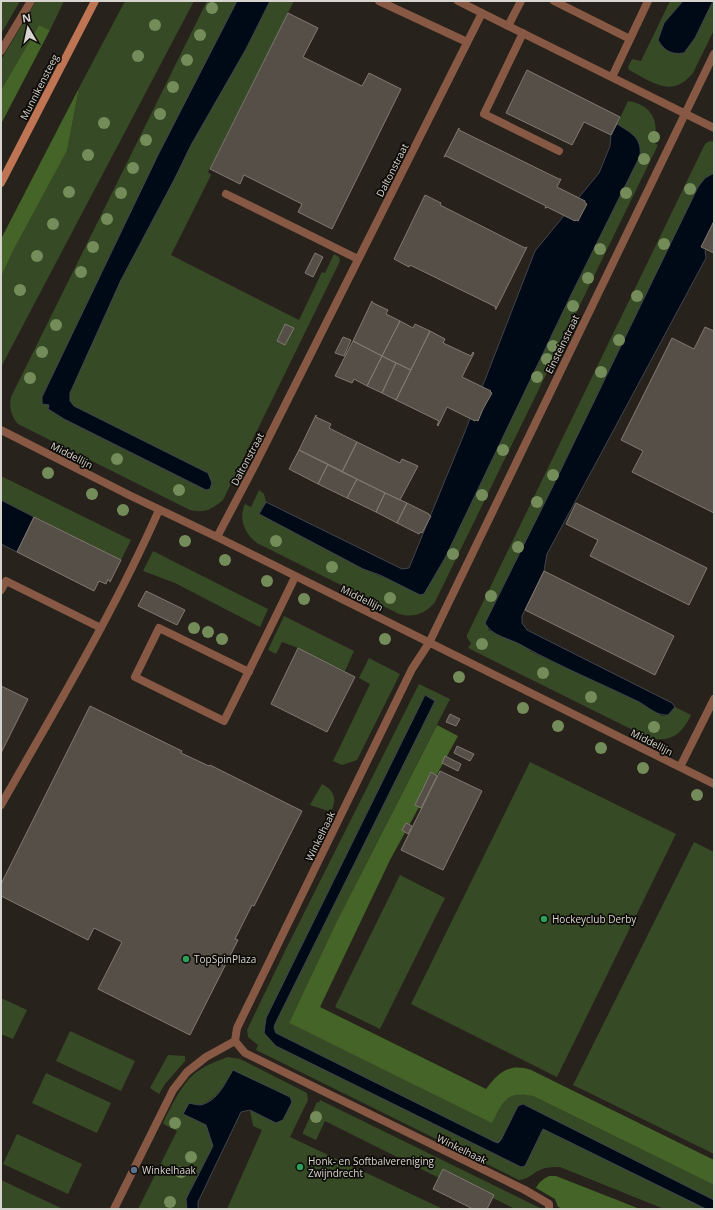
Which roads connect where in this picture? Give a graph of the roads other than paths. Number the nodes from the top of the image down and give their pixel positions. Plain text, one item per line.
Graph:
1 (31, 1) edge
2 (94, 1) edge
3 (379, 1) edge
4 (458, 1) edge
5 (521, 1) edge
6 (554, 1) edge
7 (648, 1) edge
8 (482, 13) junction
9 (508, 26) junction
10 (523, 33) junction
11 (630, 39) junction
12 (467, 42) junction
13 (1, 51) edge
14 (714, 54) edge
15 (612, 77) junction
16 (685, 113) junction
17 (714, 128) edge
18 (559, 151) dead end
19 (1, 183) edge
20 (226, 194) dead end
21 (358, 259) junction
22 (1, 430) edge
23 (159, 510) junction
24 (217, 537) junction
25 (295, 577) junction
26 (1, 590) edge
27 (101, 628) junction
28 (429, 642) junction
29 (248, 672) junction
30 (714, 699) edge
31 (680, 767) junction
32 (714, 784) edge
33 (1, 805) edge
34 (235, 1041) junction
35 (114, 1209) edge
36 (549, 1209) edge

1 - 13 street
2 - 19 main road, Munnikensteeg
3 - 12 street
4 - 8 street
5 - 9 street
6 - 11 street
7 - 11 street
8 - 9 street
8 - 12 street, Daltonstraat
9 - 10 street
10 - 15 street
10 - 18 street
11 - 15 street
12 - 21 street, Daltonstraat
14 - 16 street, Einsteinstraat
15 - 16 street
16 - 17 street
16 - 28 street, Einsteinstraat
20 - 21 street
21 - 24 street, Daltonstraat
22 - 23 street, Middellijn
23 - 24 street, Middellijn
23 - 27 street
24 - 25 street, Middellijn
25 - 28 street, Middellijn
25 - 29 street
26 - 27 street
27 - 33 street
28 - 31 street, Middellijn
28 - 34 street, Winkelhaak
29 - 29 street
30 - 31 street
31 - 32 street, Middellijn
34 - 35 street
34 - 36 street, Winkelhaak

